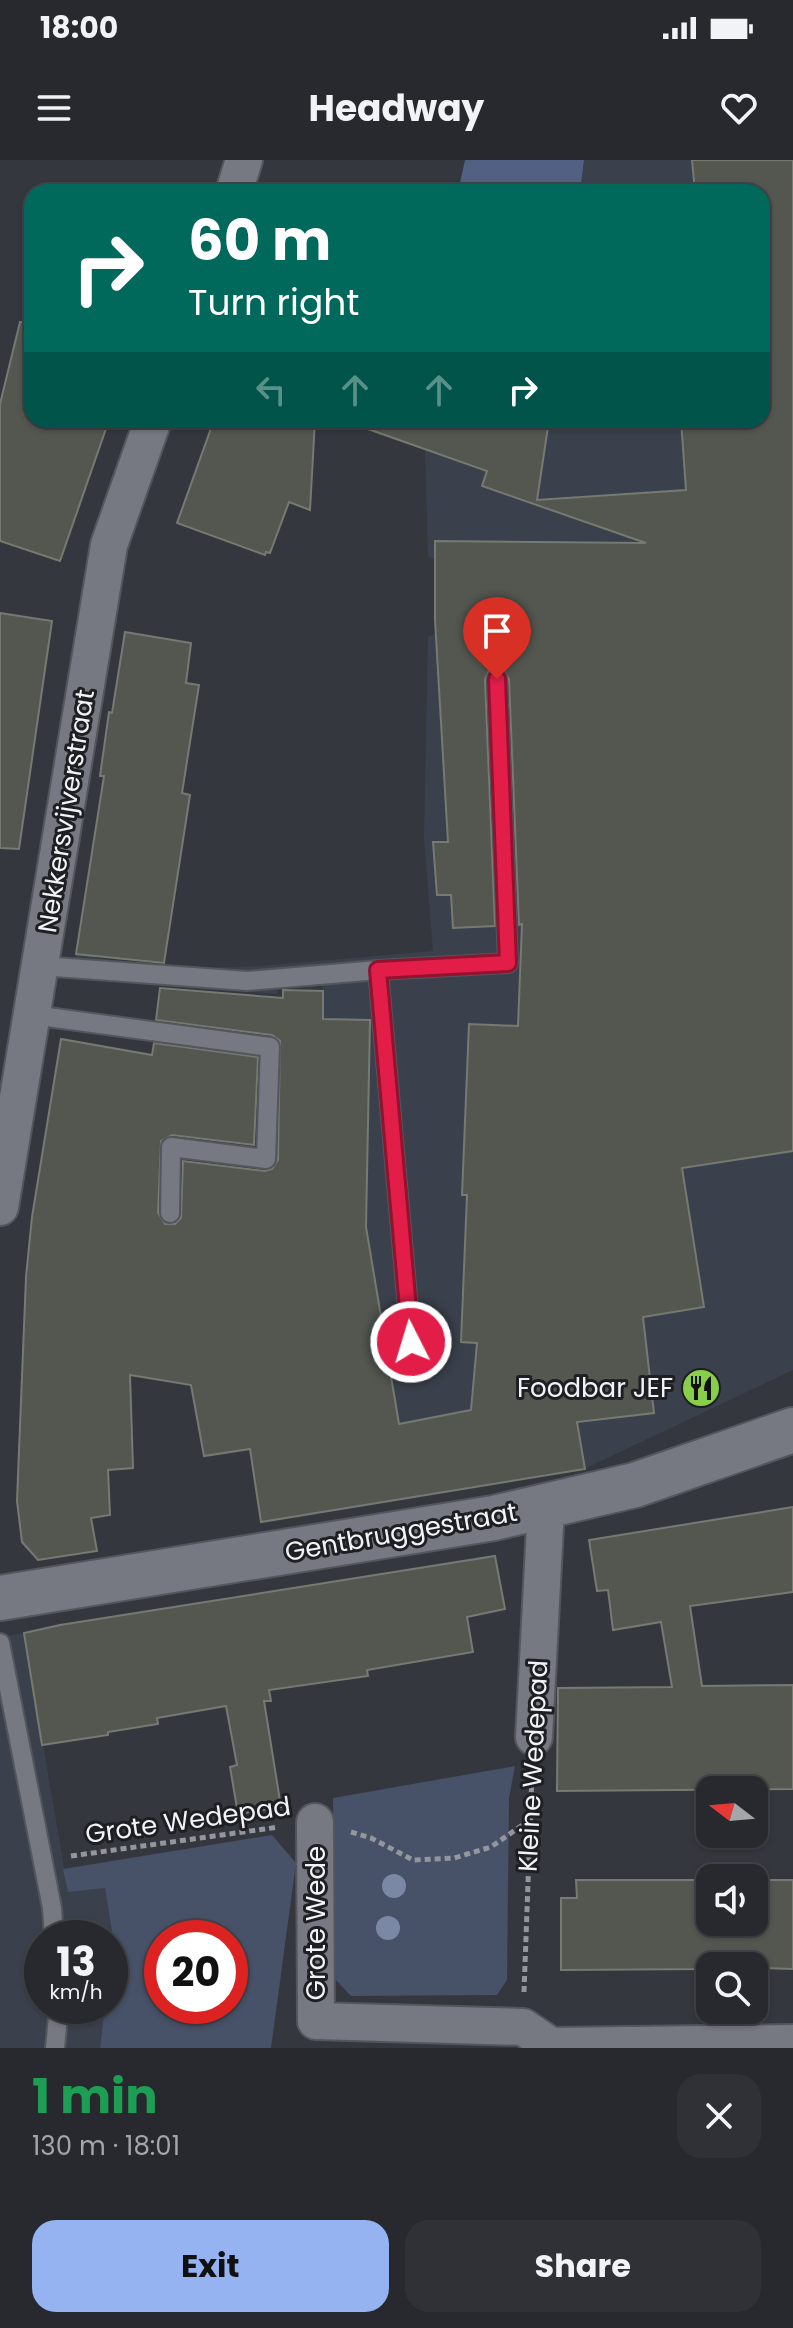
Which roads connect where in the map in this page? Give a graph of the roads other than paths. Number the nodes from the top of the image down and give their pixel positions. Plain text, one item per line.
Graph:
1 (244, 160) edge
2 (236, 184) edge
3 (150, 428) edge
4 (497, 679) dead end
5 (41, 966) junction
6 (378, 970) junction
7 (33, 1015) junction
8 (0, 1207) edge
9 (170, 1213) dead end
10 (411, 1342) dead end
11 (793, 1430) edge
12 (546, 1507) junction
13 (0, 1598) edge
14 (0, 1643) edge
15 (534, 1737) road end
16 (315, 1822) road end
17 (53, 1920) edge
18 (57, 2024) edge
19 (793, 2043) edge
20 (55, 2048) edge

1 - 2 street
3 - 5 street, Nekkersvijverstraat
4 - 6 lane
5 - 6 lane
5 - 7 street, Nekkersvijverstraat
6 - 10 lane
7 - 8 street, Nekkersvijverstraat
7 - 9 lane
11 - 12 street, Gentbruggestraat
12 - 13 street, Gentbruggestraat
12 - 15 street, Kleine Wedepad
14 - 17 lane
16 - 19 street, Grote Wede
18 - 20 lane

